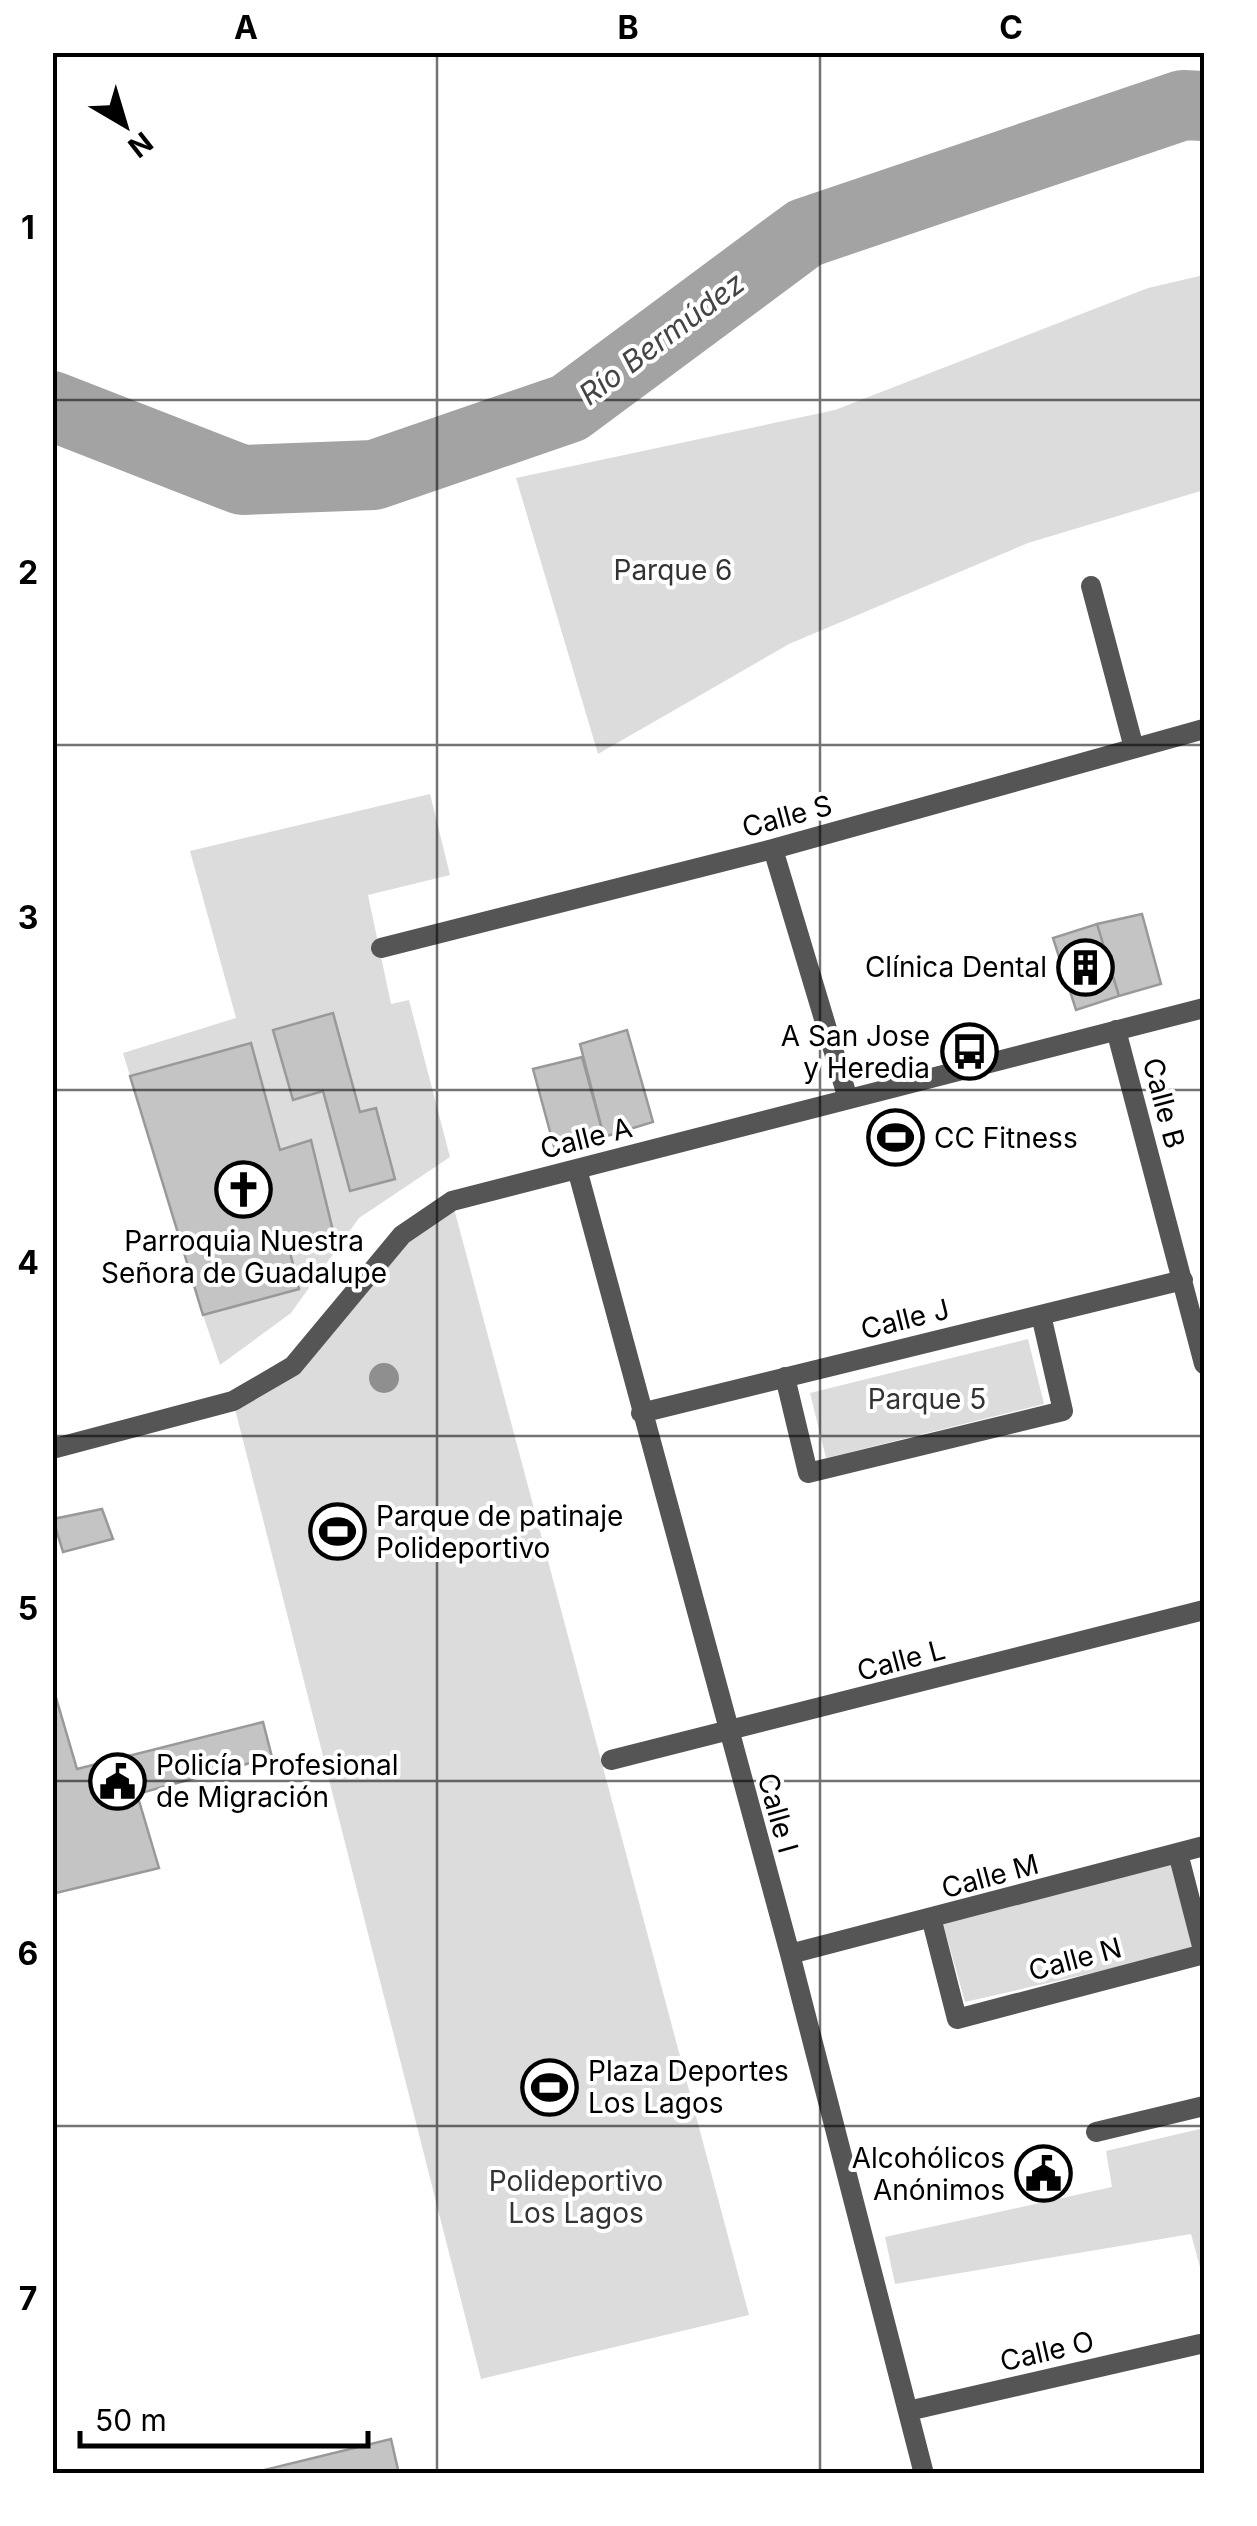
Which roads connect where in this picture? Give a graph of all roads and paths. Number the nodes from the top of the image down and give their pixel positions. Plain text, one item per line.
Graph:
1 (1091, 586) dead end
2 (1204, 729) edge
3 (1134, 748) junction
4 (773, 848) junction
5 (381, 948) dead end
6 (1204, 1008) edge
7 (1116, 1030) junction
8 (848, 1100) junction
9 (577, 1169) junction
10 (1183, 1280) junction
11 (1041, 1315) junction
12 (1204, 1364) edge
13 (785, 1377) junction
14 (641, 1414) junction
15 (52, 1448) edge
16 (1204, 1610) edge
17 (727, 1734) junction
18 (611, 1760) dead end
19 (1204, 1846) edge
20 (1178, 1853) junction
21 (932, 1920) junction
22 (790, 1954) junction
23 (1204, 2106) edge
24 (1096, 2132) dead end
25 (1200, 2344) dead end
26 (908, 2411) junction
27 (924, 2474) edge

1 - 3 street
2 - 3 street, Calle S
3 - 4 street, Calle S
4 - 5 street, Calle S
4 - 8 street
6 - 7 street, Calle A
7 - 8 street, Calle A
7 - 10 street, Calle B
8 - 9 street, Calle A
9 - 14 street, Calle I
9 - 15 street, Calle A
10 - 11 street, Calle J
10 - 12 street, Calle B
11 - 13 street, Calle J
11 - 13 street
13 - 14 street, Calle J
14 - 17 street, Calle I
16 - 17 street, Calle L
17 - 18 street, Calle L
17 - 22 street, Calle I
19 - 20 street, Calle M
20 - 21 street, Calle M
20 - 21 street, Calle N
21 - 22 street, Calle M
22 - 26 street, Calle I
23 - 24 street
25 - 26 street, Calle O
26 - 27 street, Calle I

